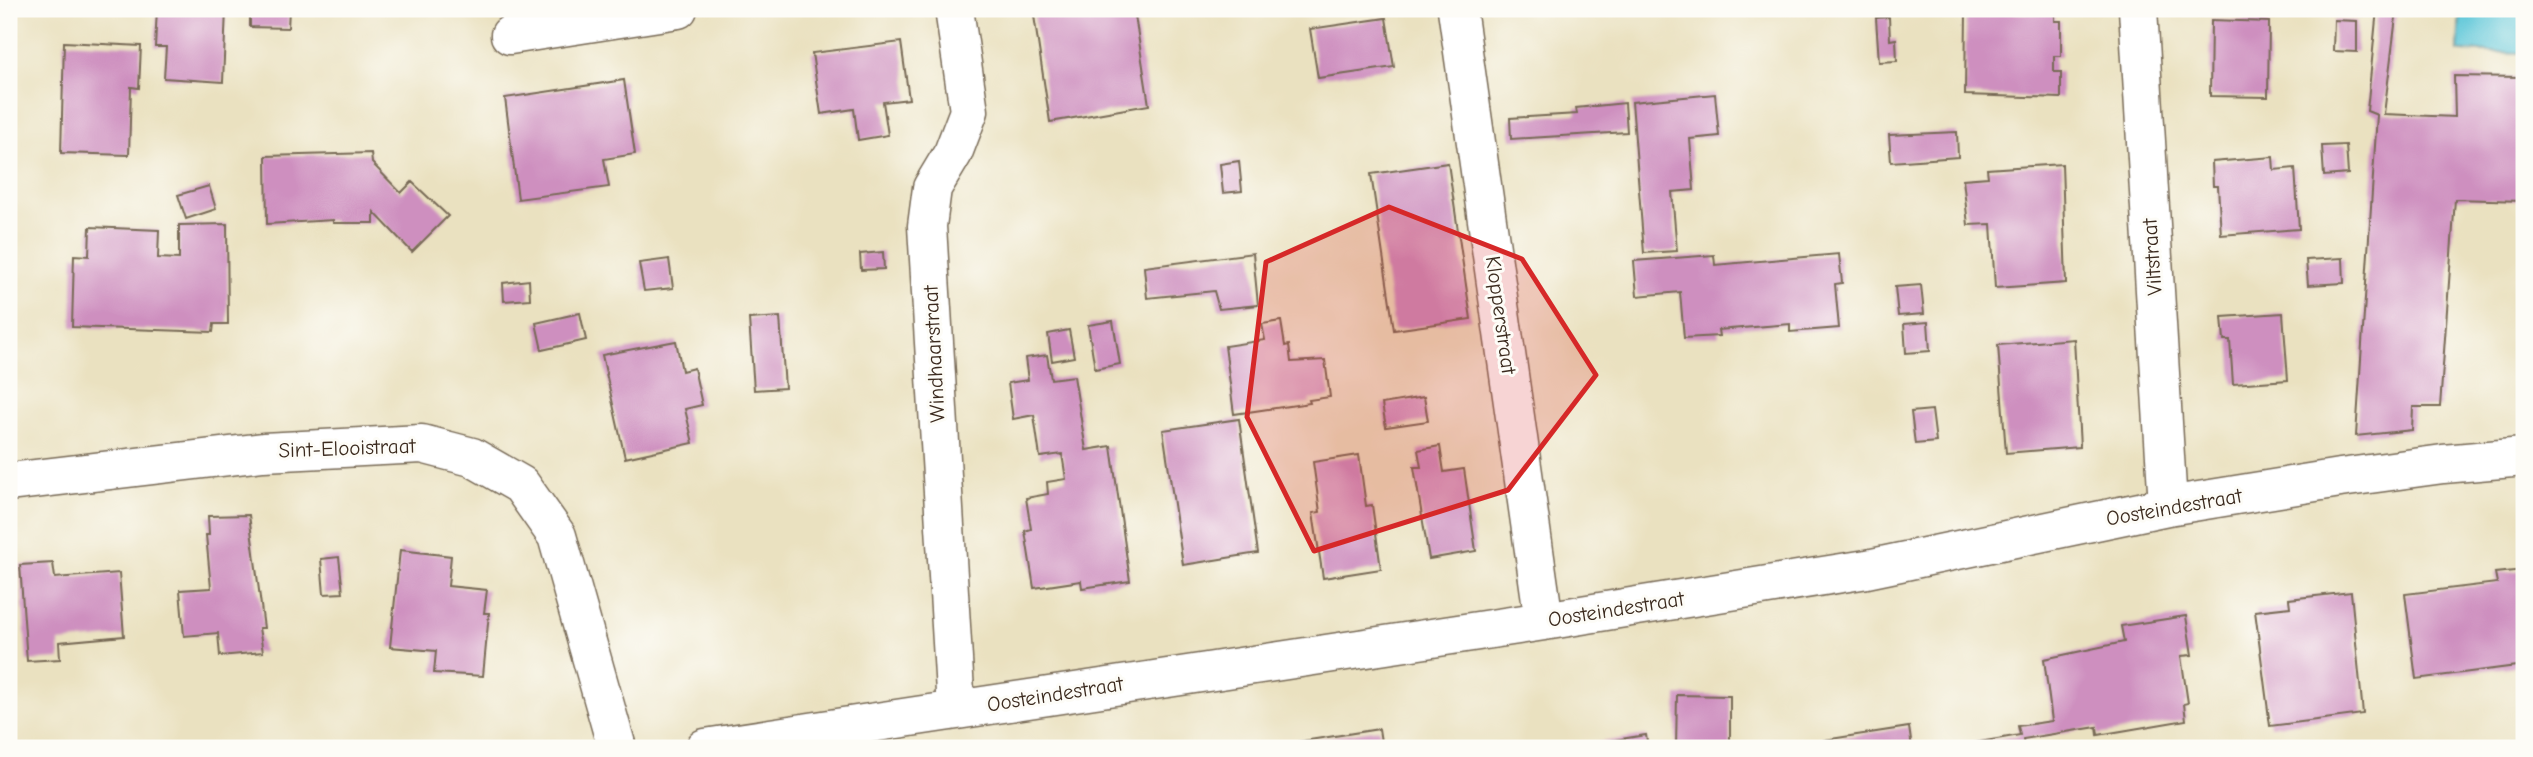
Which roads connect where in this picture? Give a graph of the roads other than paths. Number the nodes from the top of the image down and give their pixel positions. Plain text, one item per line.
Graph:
1 (678, 9) edge
2 (954, 9) edge
3 (1457, 9) edge
4 (2138, 9) edge
5 (510, 35) dead end
6 (2524, 457) edge
7 (9, 482) edge
8 (2168, 506) junction
9 (1545, 621) junction
10 (956, 709) junction
11 (617, 748) edge
12 (705, 748) edge

1 - 5 street
2 - 10 street, Windhaarstraat
3 - 9 street, Klopperstraat
4 - 8 street, Viltstraat
6 - 8 street, Oosteindestraat
7 - 11 street, Sint-Elooistraat
8 - 9 street, Oosteindestraat
9 - 10 street, Oosteindestraat
10 - 12 street, Oosteindestraat

